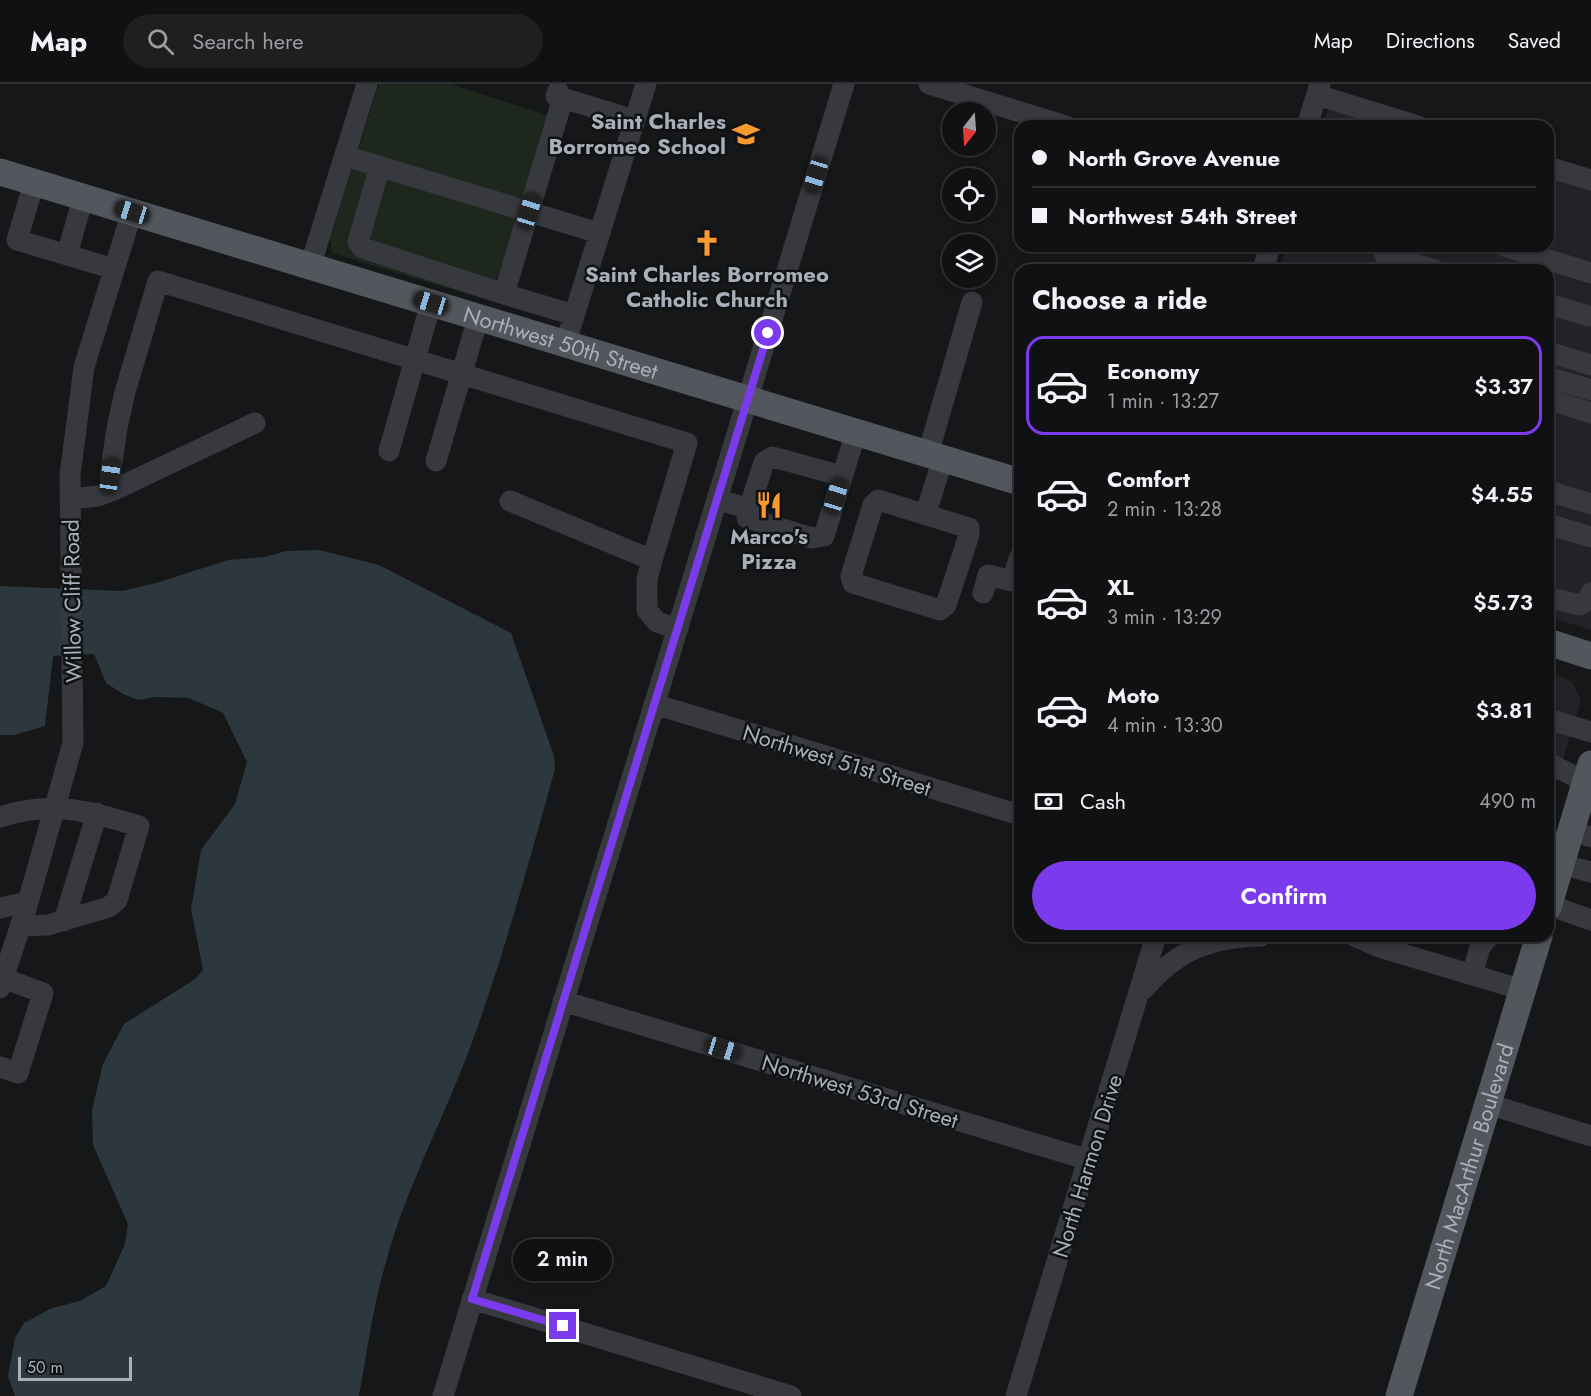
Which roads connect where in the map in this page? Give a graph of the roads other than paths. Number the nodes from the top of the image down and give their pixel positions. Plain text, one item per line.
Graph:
1 (367, 84) edge
2 (646, 84) edge
3 (844, 84) edge
4 (929, 84) edge
5 (1318, 89) edge
6 (562, 91) edge
7 (634, 120) junction
8 (1046, 120) edge
9 (1309, 120) edge
10 (1402, 120) edge
11 (345, 156) junction
12 (380, 166) junction
13 (1554, 168) edge
14 (0, 172) edge
15 (1591, 180) edge
16 (34, 183) junction
17 (83, 198) junction
18 (529, 211) junction
19 (132, 212) junction
20 (599, 233) junction
21 (1523, 252) edge
22 (67, 255) junction
23 (1384, 257) edge
24 (1412, 264) edge
25 (310, 267) junction
26 (114, 269) junction
27 (1591, 273) edge
28 (504, 294) junction
29 (972, 302) dead end
30 (431, 303) junction
31 (1554, 305) edge
32 (1590, 313) edge
33 (574, 315) junction
34 (478, 318) junction
35 (565, 345) junction
36 (1554, 354) edge
37 (415, 359) junction
38 (1591, 364) edge
39 (462, 374) junction
40 (1554, 379) edge
41 (1591, 390) edge
42 (748, 399) junction
43 (1554, 404) edge
44 (1591, 413) edge
45 (255, 423) dead end
46 (856, 432) junction
47 (389, 451) dead end
48 (935, 456) junction
49 (436, 462) dead end
50 (842, 476) junction
51 (1014, 480) edge
52 (116, 489) junction
53 (1554, 493) edge
54 (71, 499) junction
55 (717, 499) junction
56 (510, 501) dead end
57 (1591, 504) edge
58 (749, 509) junction
59 (926, 513) junction
60 (1554, 526) edge
61 (1591, 537) edge
62 (652, 560) junction
63 (1014, 575) edge
64 (983, 593) dead end
65 (1591, 593) edge
66 (1554, 598) edge
67 (678, 629) junction
68 (1554, 644) edge
69 (1591, 656) edge
70 (654, 704) junction
71 (1554, 721) edge
72 (1591, 732) edge
73 (1554, 766) edge
74 (1588, 780) edge
75 (54, 806) junction
76 (97, 813) junction
77 (1014, 813) edge
78 (0, 817) edge
79 (1581, 834) edge
80 (1561, 864) junction
81 (1591, 872) edge
82 (1554, 887) edge
83 (28, 903) junction
84 (0, 908) edge
85 (1554, 908) edge
86 (1591, 920) edge
87 (64, 921) junction
88 (20, 926) junction
89 (1154, 942) edge
90 (1216, 942) edge
91 (1484, 942) edge
92 (1537, 942) edge
93 (1394, 944) edge
94 (1472, 975) junction
95 (2, 983) edge
96 (1523, 990) junction
97 (1138, 996) junction
98 (563, 1001) junction
99 (0, 1068) edge
100 (1488, 1104) junction
101 (1591, 1136) edge
102 (1089, 1160) junction
103 (472, 1299) junction
104 (443, 1396) edge
105 (791, 1396) edge
106 (1016, 1396) edge
107 (1399, 1396) edge

1 - 11 street
2 - 7 street
3 - 42 street
4 - 8 street
5 - 9 street
5 - 10 street
6 - 7 street
6 - 18 street
7 - 20 street
11 - 12 street
11 - 25 street
12 - 18 street
12 - 28 street
13 - 15 street
14 - 16 main road, Northwest 50th Street
16 - 17 main road, Northwest 50th Street
16 - 22 street
17 - 19 main road, Northwest 50th Street
17 - 22 street
18 - 20 street
18 - 28 street
19 - 25 main road, Northwest 50th Street
19 - 26 street, Willow Cliff Road
20 - 33 street
21 - 27 street
22 - 26 street
23 - 24 street
25 - 30 main road, Northwest 50th Street
26 - 54 street, Willow Cliff Road
28 - 33 street
29 - 48 street
30 - 34 main road, Northwest 50th Street
30 - 37 street
31 - 32 street
33 - 35 street
34 - 35 main road, Northwest 50th Street
34 - 39 street
35 - 42 main road, Northwest 50th Street
36 - 38 street
37 - 39 street
37 - 47 street
37 - 52 street
39 - 49 street
39 - 62 street
40 - 41 street
42 - 46 main road, Northwest 50th Street
42 - 55 street
43 - 44 street
45 - 52 street
46 - 48 main road, Northwest 50th Street
46 - 50 street
48 - 51 main road, Northwest 50th Street
48 - 59 street
50 - 58 street
50 - 58 street
52 - 54 street
53 - 57 street
54 - 75 street, Willow Cliff Road
55 - 58 street
55 - 67 street
56 - 62 street
59 - 59 street
60 - 61 street
62 - 67 street
63 - 64 street
65 - 66 street
67 - 70 street
68 - 69 main road
70 - 77 street, Northwest 51st Street
70 - 98 street
71 - 72 street
73 - 74 street
74 - 79 main road
75 - 76 street
75 - 78 street
75 - 83 street, Willow Cliff Road
76 - 87 street
76 - 87 street
79 - 80 main road
80 - 81 street
80 - 82 main road
83 - 84 street
83 - 88 street, Willow Cliff Road
85 - 86 street
87 - 88 street
88 - 95 street, Willow Cliff Road
89 - 97 street, North Harmon Drive
90 - 97 street
91 - 94 street
92 - 96 main road, North MacArthur Boulevard
93 - 94 street
94 - 96 street
95 - 99 street
96 - 100 main road, North MacArthur Boulevard
97 - 102 street, North Harmon Drive
98 - 102 street, Northwest 53rd Street
98 - 103 street
100 - 101 street
100 - 107 main road, North MacArthur Boulevard
102 - 106 street, North Harmon Drive
103 - 104 street
103 - 105 street

